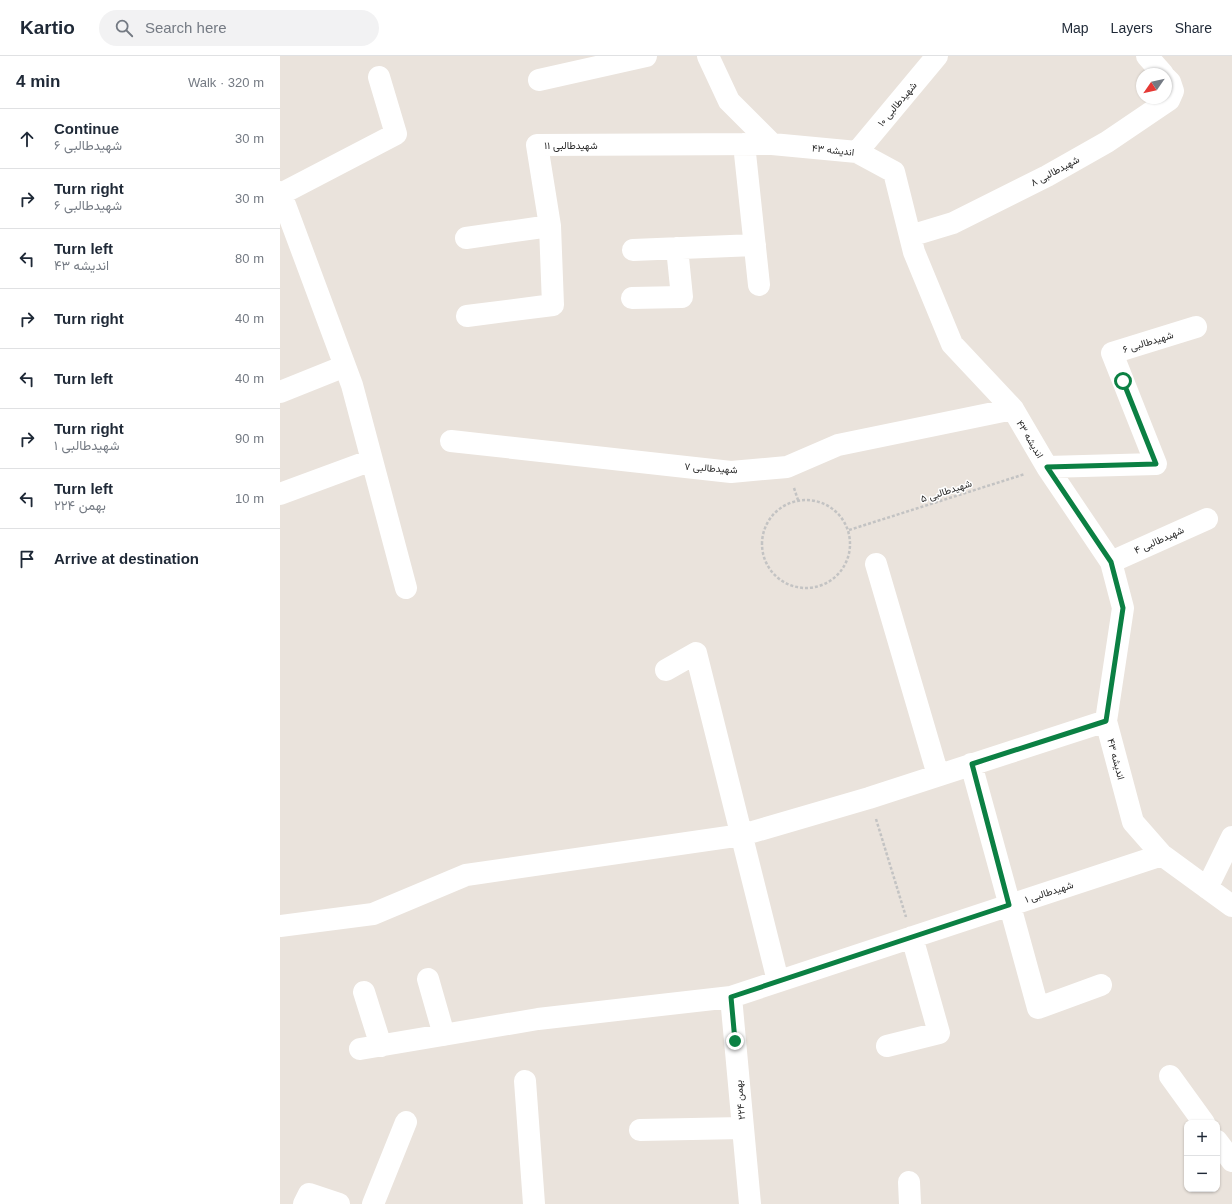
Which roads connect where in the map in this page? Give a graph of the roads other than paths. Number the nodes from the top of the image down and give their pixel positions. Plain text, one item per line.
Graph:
1 (646, 56) edge
2 (708, 56) edge
3 (937, 56) edge
4 (1147, 56) edge
5 (1157, 68) edge
6 (379, 77) dead end
7 (539, 80) dead end
8 (1163, 104) edge
9 (744, 144) junction
10 (772, 144) junction
11 (857, 152) junction
12 (281, 193) edge
13 (550, 226) junction
14 (910, 236) junction
15 (466, 238) dead end
16 (754, 246) junction
17 (677, 248) junction
18 (633, 250) dead end
19 (759, 285) dead end
20 (632, 298) dead end
21 (467, 316) dead end
22 (1196, 327) dead end
23 (345, 366) junction
24 (280, 392) edge
25 (1013, 409) junction
26 (451, 441) dead end
27 (372, 460) junction
28 (1047, 467) junction
29 (280, 494) edge
30 (1207, 519) dead end
31 (1111, 562) junction
32 (876, 564) dead end
33 (406, 588) dead end
34 (666, 670) dead end
35 (1106, 721) junction
36 (972, 764) junction
37 (938, 775) junction
38 (742, 835) junction
39 (1232, 837) edge
40 (1162, 854) junction
41 (1207, 888) junction
42 (1009, 905) junction
43 (1232, 906) edge
44 (280, 926) edge
45 (912, 937) junction
46 (428, 979) dead end
47 (778, 982) junction
48 (1101, 985) dead end
49 (364, 992) dead end
50 (731, 997) junction
51 (444, 1035) junction
52 (887, 1046) dead end
53 (1170, 1076) dead end
54 (525, 1081) dead end
55 (1202, 1120) edge
56 (406, 1122) dead end
57 (743, 1128) junction
58 (640, 1130) dead end
59 (1220, 1144) edge
60 (1232, 1161) edge
61 (909, 1182) dead end
62 (304, 1204) edge
63 (339, 1204) edge
64 (373, 1204) edge
65 (534, 1204) edge
66 (750, 1204) edge
67 (910, 1204) edge

1 - 7 street
2 - 10 street
3 - 11 street, شهیدطالبی ۱۰
4 - 5 street
6 - 12 street
8 - 14 street, شهیدطالبی ۸
9 - 10 street, شهیدطالبی ۱۱
9 - 13 street, شهیدطالبی ۱۱
9 - 16 street
10 - 11 street, اندیشه ۴۳
11 - 14 street, اندیشه ۴۳
12 - 23 street
13 - 15 street
13 - 21 street
14 - 25 street, اندیشه ۴۳
16 - 17 street
16 - 19 street
17 - 18 street
17 - 20 street
22 - 28 street, شهیدطالبی ۶
23 - 24 street
23 - 27 street
25 - 26 street, شهیدطالبی ۷
25 - 28 street, اندیشه ۴۳
27 - 29 street
27 - 33 street
28 - 31 street, اندیشه ۴۳
30 - 31 street, شهیدطالبی ۴
31 - 35 street, اندیشه ۴۳
32 - 37 street
34 - 38 street
35 - 36 street
35 - 40 street, اندیشه ۴۳
36 - 37 street
36 - 42 street
37 - 38 street
38 - 44 street
38 - 47 street
39 - 41 street
40 - 41 street, اندیشه ۴۳
40 - 42 street, شهیدطالبی ۱
41 - 43 street, اندیشه ۴۳
42 - 45 street, شهیدطالبی ۱
42 - 48 street
45 - 47 street, شهیدطالبی ۱
45 - 52 street
46 - 51 street
47 - 50 street, شهیدطالبی ۱
49 - 51 street, شهیدطالبی ۱
50 - 51 street, شهیدطالبی ۱
50 - 57 street, ۲۲بهمن ۴
53 - 55 street
54 - 65 street
56 - 64 street
57 - 58 street
57 - 66 street, ۲۲بهمن ۴
59 - 60 street
61 - 67 street
62 - 63 street

